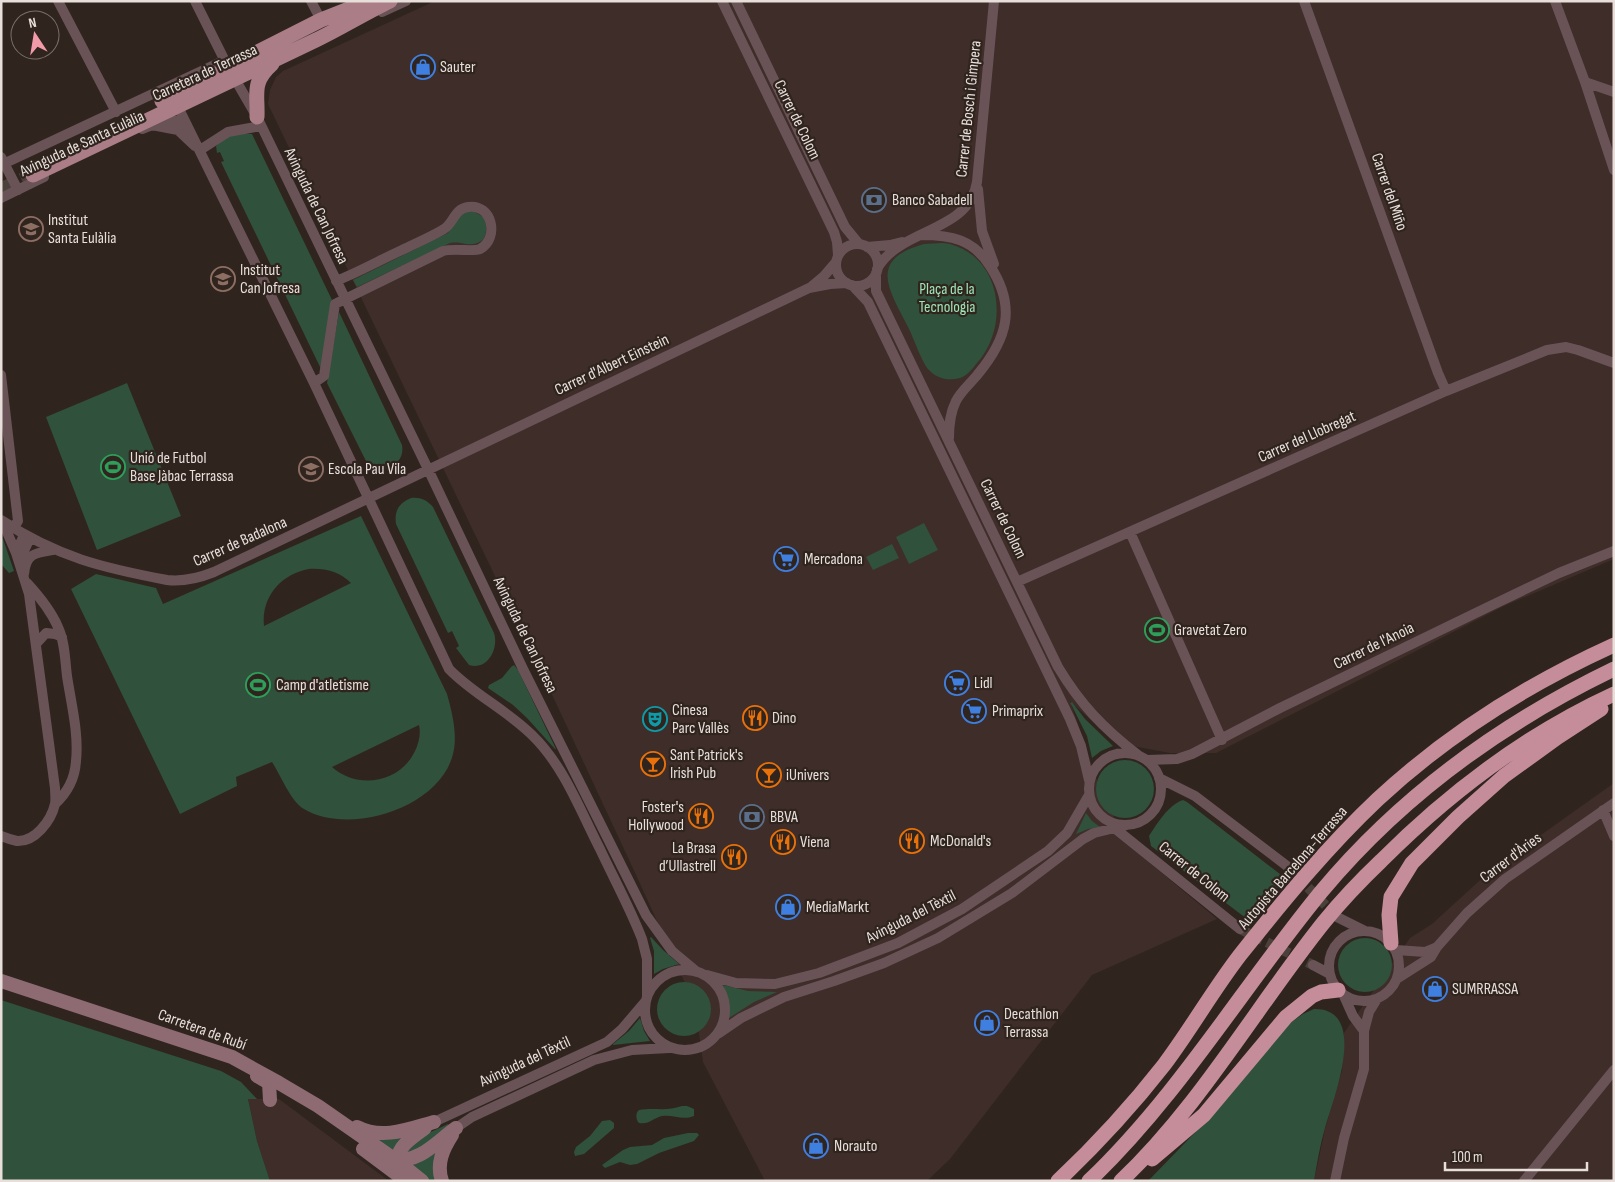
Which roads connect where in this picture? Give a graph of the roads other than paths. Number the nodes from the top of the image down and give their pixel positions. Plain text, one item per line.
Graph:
1 (58, 1) edge
2 (195, 1) edge
3 (311, 1) edge
4 (358, 1) edge
5 (369, 1) edge
6 (390, 1) edge
7 (406, 1) edge
8 (722, 1) edge
9 (736, 1) edge
10 (994, 1) edge
11 (1304, 1) edge
12 (1555, 1) edge
13 (321, 20) junction
14 (348, 24) junction
15 (282, 56) junction
16 (223, 69) junction
17 (1585, 82) junction
18 (1614, 92) edge
19 (180, 104) junction
20 (116, 112) junction
21 (148, 119) junction
22 (259, 121) junction
23 (187, 126) junction
24 (200, 150) junction
25 (2, 162) edge
26 (1614, 170) edge
27 (977, 182) junction
28 (18, 190) junction
29 (1, 198) edge
30 (920, 235) junction
31 (906, 242) junction
32 (863, 245) junction
33 (837, 258) junction
34 (876, 271) junction
35 (998, 277) junction
36 (336, 281) junction
37 (850, 284) junction
38 (809, 288) junction
39 (345, 299) junction
40 (1614, 363) edge
41 (1, 375) edge
42 (314, 383) junction
43 (1446, 392) junction
44 (949, 441) junction
45 (428, 469) junction
46 (368, 498) junction
47 (7, 524) edge
48 (1130, 532) junction
49 (27, 537) junction
50 (53, 550) junction
51 (1614, 551) edge
52 (16, 553) junction
53 (25, 573) junction
54 (1017, 582) junction
55 (62, 637) junction
56 (36, 644) junction
57 (1614, 645) edge
58 (1614, 669) edge
59 (1614, 694) edge
60 (1614, 702) edge
61 (1222, 740) junction
62 (1143, 758) junction
63 (1159, 778) junction
64 (1089, 780) junction
65 (1089, 795) junction
66 (1614, 803) edge
67 (55, 804) junction
68 (1603, 810) junction
69 (1106, 820) junction
70 (1127, 825) junction
71 (1120, 832) junction
72 (1, 836) edge
73 (1614, 836) edge
74 (1287, 866) tunnel mouth
75 (1337, 917) tunnel mouth
76 (1240, 929) tunnel mouth
77 (1365, 931) junction
78 (1393, 946) junction
79 (1436, 947) junction
80 (1313, 965) tunnel mouth
81 (696, 971) junction
82 (1330, 974) junction
83 (707, 976) junction
84 (1398, 978) junction
85 (1, 981) edge
86 (1, 990) edge
87 (1341, 993) junction
88 (646, 999) junction
89 (1377, 999) junction
90 (1364, 1031) junction
91 (718, 1033) junction
92 (670, 1048) junction
93 (1614, 1070) edge
94 (274, 1090) junction
95 (434, 1122) junction
96 (456, 1128) junction
97 (352, 1141) junction
98 (397, 1161) junction
99 (408, 1181) edge
100 (422, 1181) edge
101 (442, 1181) edge
102 (1058, 1181) edge
103 (1090, 1181) edge
104 (1121, 1181) edge
105 (1129, 1181) edge
106 (1335, 1181) edge
107 (1524, 1181) edge

1 - 20 street
2 - 16 street, Avinguda de Can Jofresa
3 - 13 street
4 - 13 street
5 - 13 main road, Carretera de Terrassa
6 - 14 main road, Carretera de Terrassa
7 - 14 street
8 - 33 street, Carrer de Colom
9 - 32 street, Carrer de Colom
10 - 27 street, Carrer de Bosch i Gimpera
11 - 43 street, Carrer del Miño
12 - 17 street
13 - 16 main road, Carretera de Terrassa
14 - 15 main road, Carretera de Terrassa
15 - 16 main road, Carretera de Terrassa
15 - 22 main road
16 - 19 main road, Carretera de Terrassa
16 - 20 street, Avinguda de Santa Eulàlia
16 - 21 main road, Carretera de Terrassa
16 - 22 street, Avinguda de Can Jofresa
17 - 18 street
17 - 26 street
19 - 21 main road, Carretera de Terrassa
19 - 23 street
20 - 25 street, Avinguda de Santa Eulàlia
21 - 23 street
22 - 24 street
22 - 36 street, Avinguda de Can Jofresa
23 - 24 street
24 - 28 street, Avinguda de Santa Eulàlia
24 - 42 street
25 - 28 street
27 - 30 street, Carrer de Bosch i Gimpera
27 - 35 street
28 - 29 street, Avinguda de Santa Eulàlia
30 - 31 street, Carrer de Bosch i Gimpera
30 - 35 street
31 - 32 street, Carrer de Bosch i Gimpera
31 - 34 street, Carrer de Bosch i Gimpera
32 - 33 street
32 - 34 street
33 - 37 street
33 - 38 street, Carrer d'Albert Einstein
34 - 37 street
34 - 44 street, Carrer de Colom
35 - 44 street
36 - 39 street, Avinguda de Can Jofresa
36 - 39 street
37 - 38 street, Carrer d'Albert Einstein
37 - 64 street, Carrer de Colom
38 - 45 street, Carrer d'Albert Einstein
39 - 42 street
39 - 45 street, Avinguda de Can Jofresa
40 - 43 street, Carrer del Llobregat
41 - 47 street
42 - 46 street
43 - 48 street, Carrer del Llobregat
44 - 54 street, Carrer de Colom
45 - 46 street, Carrer de Badalona
45 - 81 street, Avinguda de Can Jofresa
46 - 50 street, Carrer de Badalona
46 - 88 street
47 - 49 street, Carrer de Badalona
47 - 52 street
48 - 54 street, Carrer del Llobregat
48 - 61 street
49 - 50 street, Carrer de Badalona
49 - 52 street
49 - 53 street
50 - 53 street
51 - 61 street, Carrer de l'Anoia
52 - 53 street
53 - 55 street
53 - 56 street
54 - 62 street, Carrer de Colom
55 - 56 street
55 - 67 street
56 - 67 street
57 - 102 highway, Autopista Barcelona-Terrassa
58 - 103 highway
59 - 104 highway
60 - 78 highway
61 - 62 street, Carrer de l'Anoia
62 - 63 street
62 - 64 street
63 - 70 street
63 - 74 street
64 - 65 street
65 - 69 street
65 - 83 street, Avinguda del Tèxtil
66 - 68 street, Carrer d'Àries
67 - 72 street
68 - 73 street
68 - 79 street, Carrer d'Àries
69 - 70 street
69 - 71 street, Carrer de Colom
70 - 71 street, Avinguda del Tèxtil
71 - 76 street, Carrer de Colom
71 - 91 street, Avinguda del Tèxtil
75 - 77 street
77 - 78 street
77 - 82 street
78 - 79 street
78 - 84 street
79 - 84 street, Carrer d'Àries
80 - 82 street
81 - 83 street
81 - 88 street
82 - 87 street
83 - 91 street
84 - 89 street
85 - 94 main road, Carretera de Rubí
86 - 94 main road, Carretera de Rubí
87 - 89 street
87 - 90 street
87 - 105 highway
88 - 92 street
88 - 95 street, Avinguda del Tèxtil
89 - 90 street
90 - 106 street
91 - 92 street
92 - 96 street, Avinguda del Tèxtil
93 - 107 street
94 - 95 main road
94 - 97 main road, Carretera de Rubí
94 - 98 main road, Carretera de Rubí
95 - 98 main road
96 - 98 main road
96 - 101 main road
97 - 98 main road
97 - 99 main road, Carretera de Rubí
98 - 99 main road
98 - 100 main road, Carretera de Rubí

